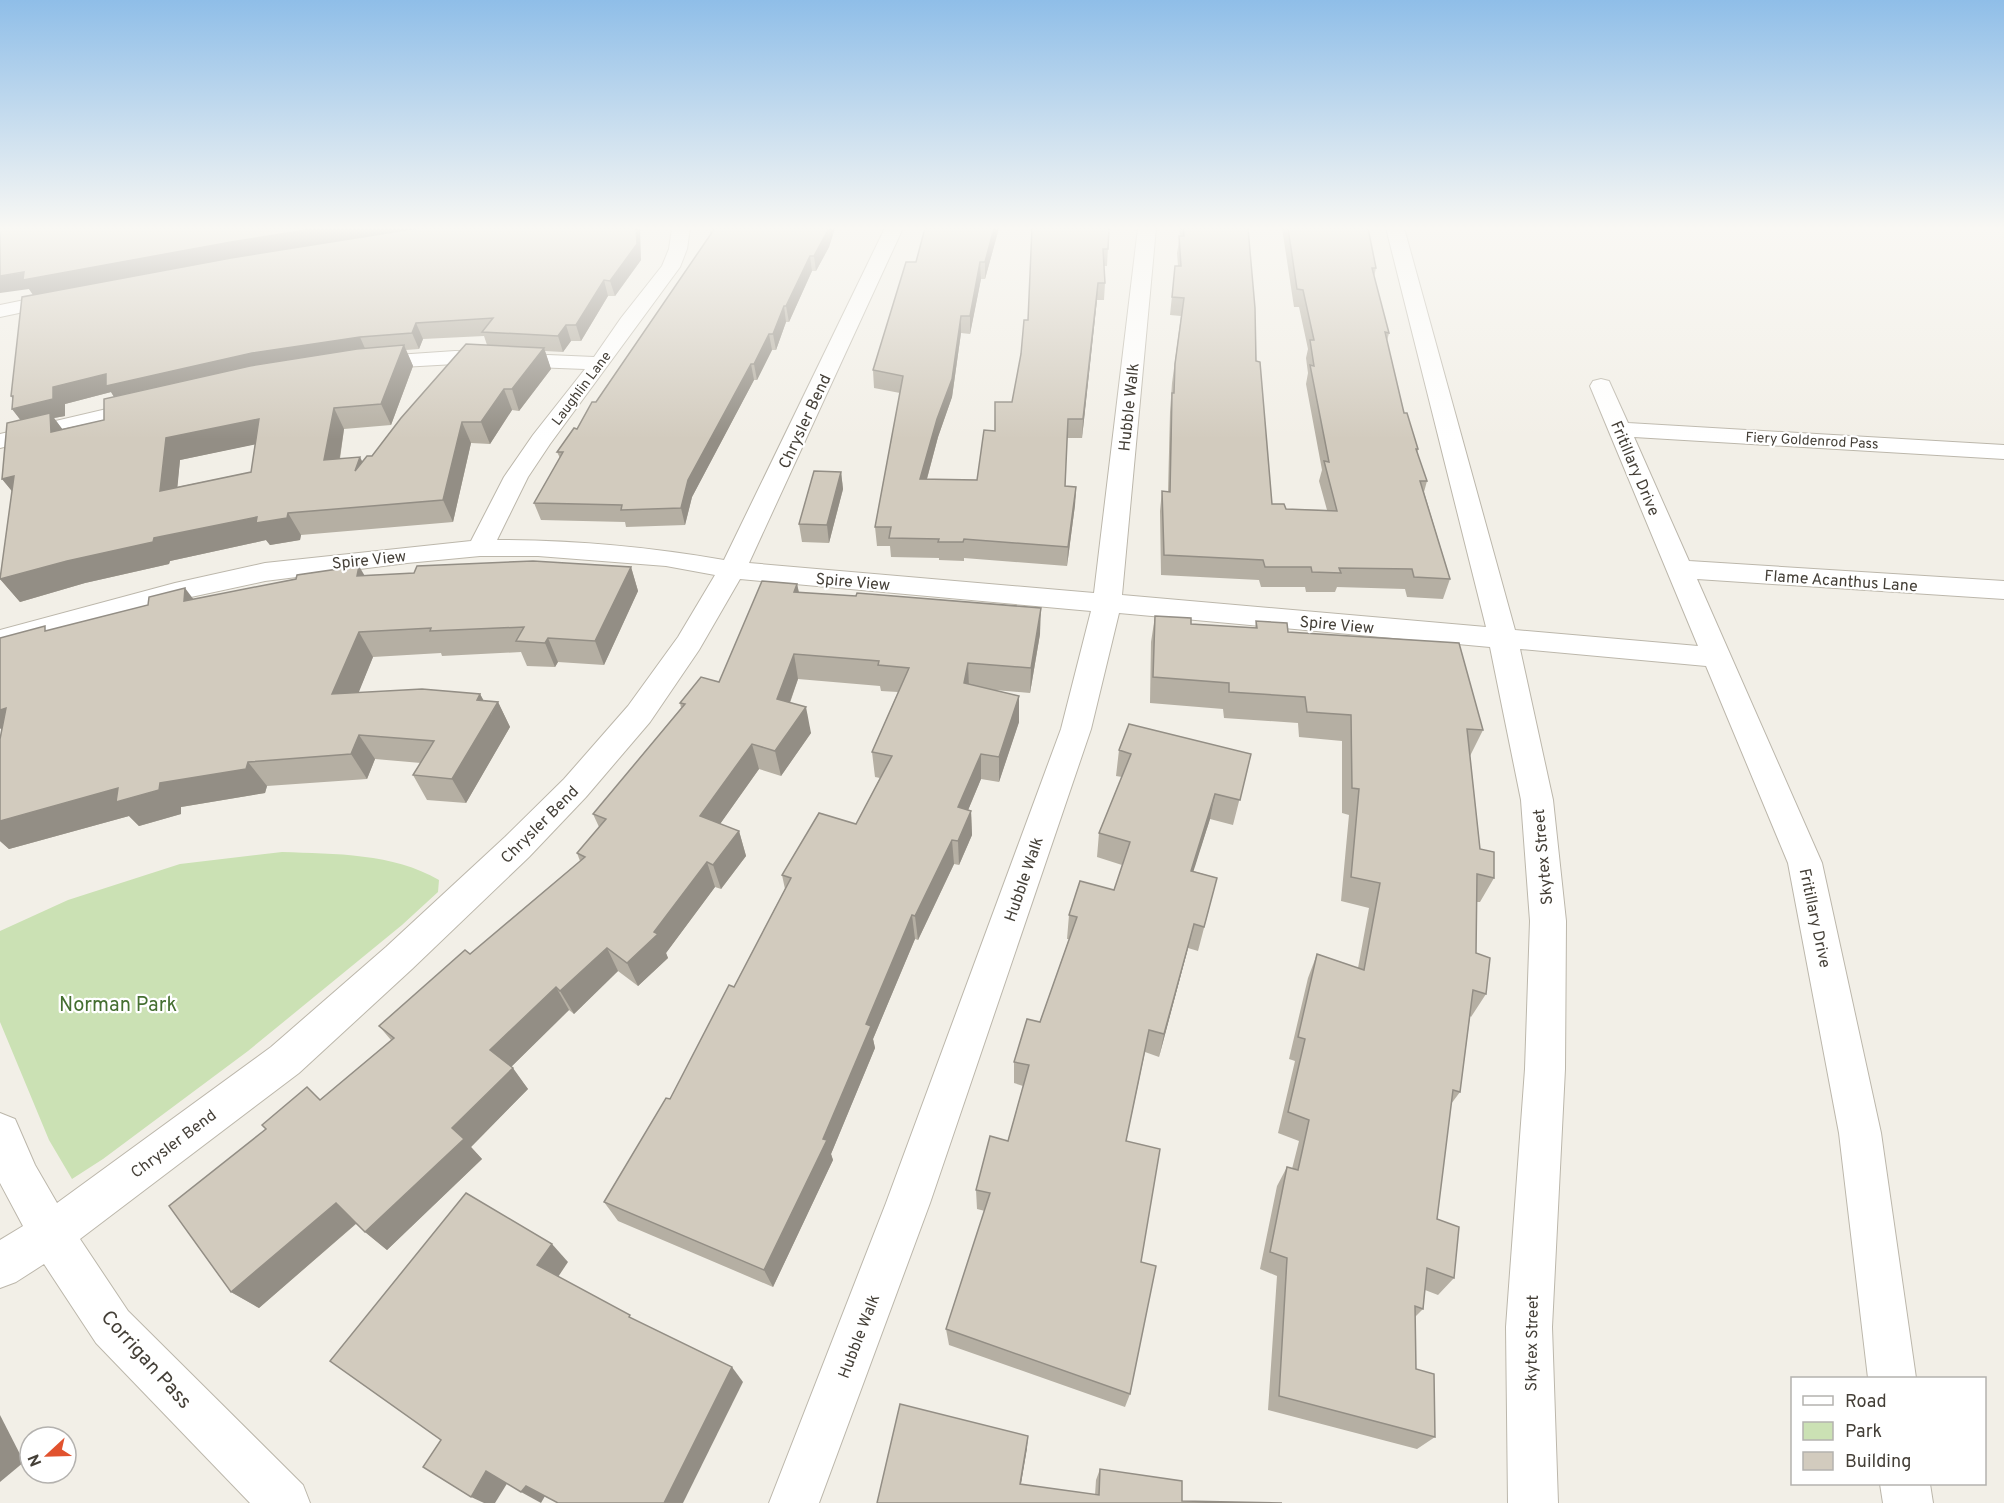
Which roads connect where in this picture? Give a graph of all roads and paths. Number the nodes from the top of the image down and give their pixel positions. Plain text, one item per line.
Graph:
1 (61, 298) edge
2 (647, 298) edge
3 (861, 298) edge
4 (1140, 298) edge
5 (1408, 298) edge
6 (0, 310) edge
7 (600, 364) junction
8 (346, 366) edge
9 (1601, 386) dead end
10 (164, 402) edge
11 (1620, 429) junction
12 (0, 441) edge
13 (2004, 452) edge
14 (480, 549) junction
15 (1678, 569) junction
16 (732, 570) junction
17 (1995, 590) edge
18 (1107, 604) junction
19 (2004, 615) edge
20 (1503, 638) junction
21 (0, 640) edge
22 (1715, 657) junction
23 (0, 1133) edge
24 (51, 1234) junction
25 (0, 1266) edge
26 (1892, 1377) edge
27 (1905, 1485) edge
28 (285, 1503) edge
29 (794, 1503) edge
30 (1533, 1503) edge
31 (1908, 1503) edge

1 - 6 street
2 - 7 street, Laughlin Lane
3 - 16 street, Chrysler Bend
4 - 18 street, Hubble Walk
5 - 20 street, Skytex Street
7 - 8 street
7 - 14 street, Laughlin Lane
9 - 11 street, Fritillary Drive
10 - 12 street
11 - 13 street, Fiery Goldenrod Pass
11 - 15 street, Fritillary Drive
14 - 16 street, Spire View
14 - 21 street, Spire View
15 - 17 street, Flame Acanthus Lane
15 - 22 street, Fritillary Drive
16 - 18 street, Spire View
16 - 24 street, Chrysler Bend
17 - 19 street
18 - 20 street, Spire View
18 - 29 street, Hubble Walk
20 - 22 street, Spire View
20 - 30 street, Skytex Street
22 - 26 street, Fritillary Drive
23 - 24 street, Corrigan Pass
24 - 25 street, Chrysler Bend
24 - 28 street, Corrigan Pass
27 - 31 street

